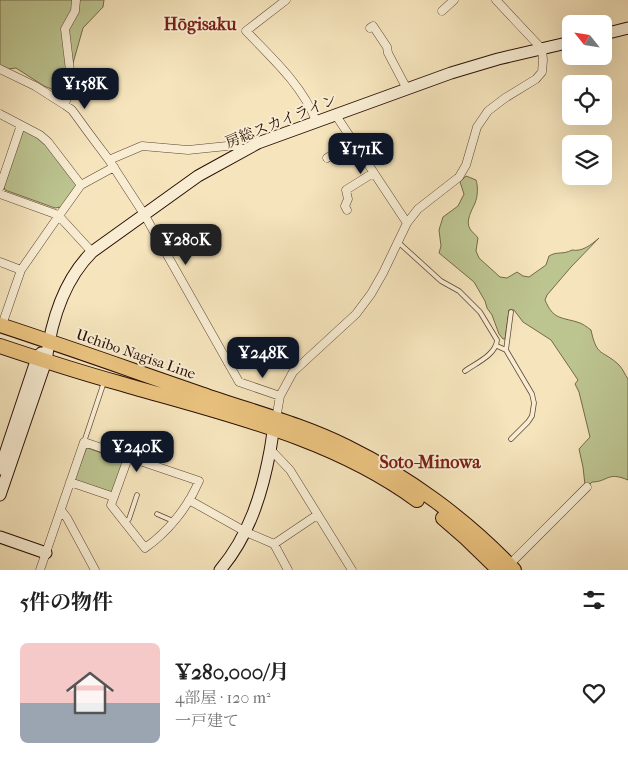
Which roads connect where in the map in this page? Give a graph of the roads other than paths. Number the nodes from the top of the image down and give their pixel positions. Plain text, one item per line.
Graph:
1 (76, 0) edge
2 (286, 0) edge
3 (454, 0) edge
4 (496, 0) edge
5 (442, 11) dead end
6 (370, 28) dead end
7 (628, 28) edge
8 (612, 32) edge
9 (562, 44) edge
10 (542, 49) junction
11 (0, 69) edge
12 (407, 89) junction
13 (65, 105) junction
14 (0, 114) edge
15 (335, 114) junction
16 (316, 121) junction
17 (21, 125) junction
18 (353, 143) junction
19 (245, 150) junction
20 (326, 158) dead end
21 (112, 163) junction
22 (373, 173) junction
23 (81, 185) junction
24 (0, 187) edge
25 (0, 194) edge
26 (347, 210) dead end
27 (144, 214) junction
28 (59, 216) junction
29 (407, 223) junction
30 (398, 242) junction
31 (92, 252) junction
32 (0, 262) edge
33 (21, 270) junction
34 (511, 312) dead end
35 (1, 325) edge
36 (48, 341) junction
37 (0, 346) edge
38 (497, 346) junction
39 (506, 350) junction
40 (253, 356) dead end
41 (41, 360) junction
42 (228, 363) junction
43 (465, 371) dead end
44 (103, 385) dead end
45 (280, 396) junction
46 (274, 424) junction
47 (139, 434) dead end
48 (511, 440) dead end
49 (84, 442) junction
50 (151, 444) dead end
51 (270, 449) junction
52 (129, 459) junction
53 (144, 463) junction
54 (0, 469) edge
55 (70, 482) junction
56 (587, 487) dead end
57 (0, 495) edge
58 (137, 495) dead end
59 (114, 497) junction
60 (190, 500) junction
61 (61, 510) junction
62 (157, 514) dead end
63 (317, 515) junction
64 (174, 521) junction
65 (125, 522) junction
66 (246, 532) junction
67 (0, 537) edge
68 (274, 544) junction
69 (46, 553) junction
70 (507, 568) edge
71 (40, 570) edge
72 (95, 570) edge
73 (220, 570) edge
74 (288, 570) edge
75 (352, 570) edge

1 - 13 street
2 - 16 street
3 - 5 street
4 - 10 street
6 - 12 street
7 - 8 main road
9 - 10 main road, 房総スカイライン
10 - 12 main road, 房総スカイライン
10 - 29 street
11 - 13 street
12 - 15 main road, 房総スカイライン
13 - 21 street
14 - 17 street
15 - 16 main road, 房総スカイライン
15 - 18 street
16 - 19 main road, 房総スカイライン
17 - 23 street
17 - 24 street
18 - 20 street
18 - 22 street
19 - 21 street
19 - 27 main road, 房総スカイライン
21 - 23 street
21 - 27 street
22 - 26 street
22 - 29 street
23 - 28 street
25 - 28 street
27 - 31 main road, 房総スカイライン
27 - 42 street
28 - 31 street
28 - 33 street
29 - 30 street
30 - 38 lane
30 - 45 street
31 - 36 main road, 房総スカイライン
32 - 33 street
33 - 35 street
34 - 39 lane
35 - 36 highway, Uchibo Nagisa Line
36 - 41 main road, 房総スカイライン
36 - 46 highway, Uchibo Nagisa Line
37 - 41 highway, Uchibo Nagisa Line
38 - 39 lane
38 - 43 lane
39 - 48 lane
40 - 42 street
41 - 46 highway, Uchibo Nagisa Line
41 - 54 main road
41 - 57 main road
42 - 45 street
44 - 49 lane
45 - 46 street
46 - 51 main road
46 - 70 highway, Uchibo Nagisa Line
47 - 52 lane
49 - 52 street
49 - 55 street
50 - 53 lane
51 - 63 street
51 - 66 main road
52 - 53 street
52 - 59 street
53 - 60 street
55 - 59 street
55 - 61 street
56 - 70 street
58 - 65 lane
59 - 65 street
60 - 64 street
60 - 66 street
61 - 69 street
61 - 72 street
62 - 64 lane
63 - 68 street
63 - 75 street
64 - 65 street
66 - 68 street
66 - 73 main road
67 - 69 main road
68 - 74 street
69 - 71 street

